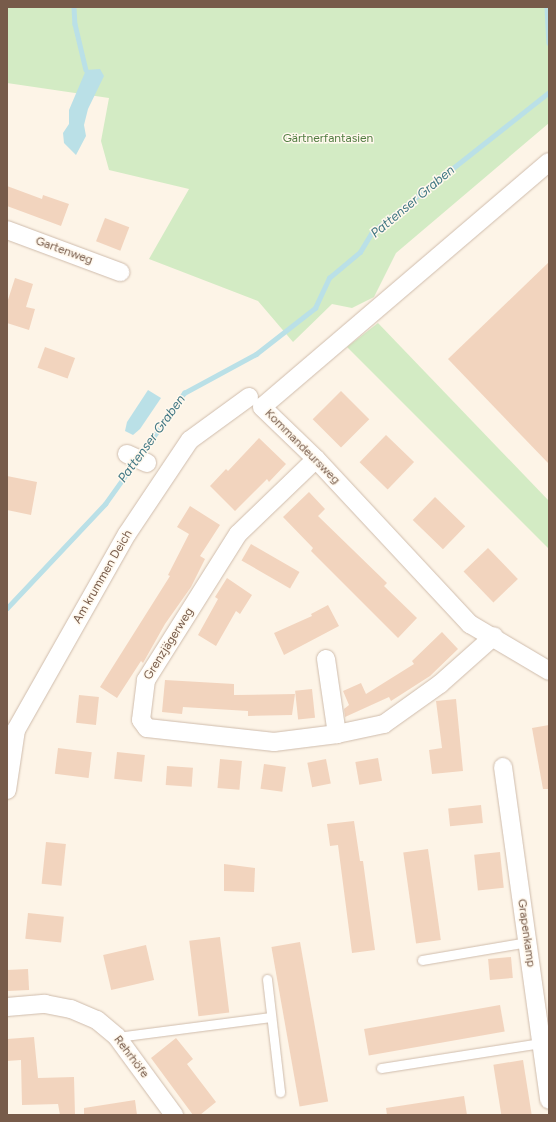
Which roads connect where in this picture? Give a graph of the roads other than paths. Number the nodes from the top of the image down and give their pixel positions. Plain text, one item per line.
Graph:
1 (549, 162) edge
2 (7, 230) edge
3 (120, 272) dead end
4 (249, 397) dead end
5 (127, 454) dead end
6 (316, 460) junction
7 (147, 463) dead end
8 (494, 636) junction
9 (326, 659) dead end
10 (549, 672) edge
11 (337, 734) junction
12 (503, 767) dead end
13 (7, 790) edge
14 (527, 942) junction
15 (422, 960) dead end
16 (267, 979) dead end
17 (7, 1007) edge
18 (271, 1017) junction
19 (117, 1036) junction
20 (541, 1043) junction
21 (381, 1068) dead end
22 (280, 1092) dead end
23 (549, 1100) edge
24 (174, 1115) edge

1 - 6 street, Kommandeursweg
2 - 3 street, Gartenweg
4 - 13 street, Am krummen Deich
5 - 7 street
6 - 8 street, Kommandeursweg
6 - 11 street, Grenzjägerweg
8 - 10 street, Kommandeursweg
8 - 11 street, Grenzjägerweg
9 - 11 street
12 - 14 street, Grapenkamp
14 - 15 lane
14 - 20 street, Grapenkamp
16 - 18 lane
17 - 19 street, Rehrhöfe
18 - 19 lane
18 - 22 lane
19 - 24 street, Rehrhöfe
20 - 21 lane
20 - 23 street, Grapenkamp

